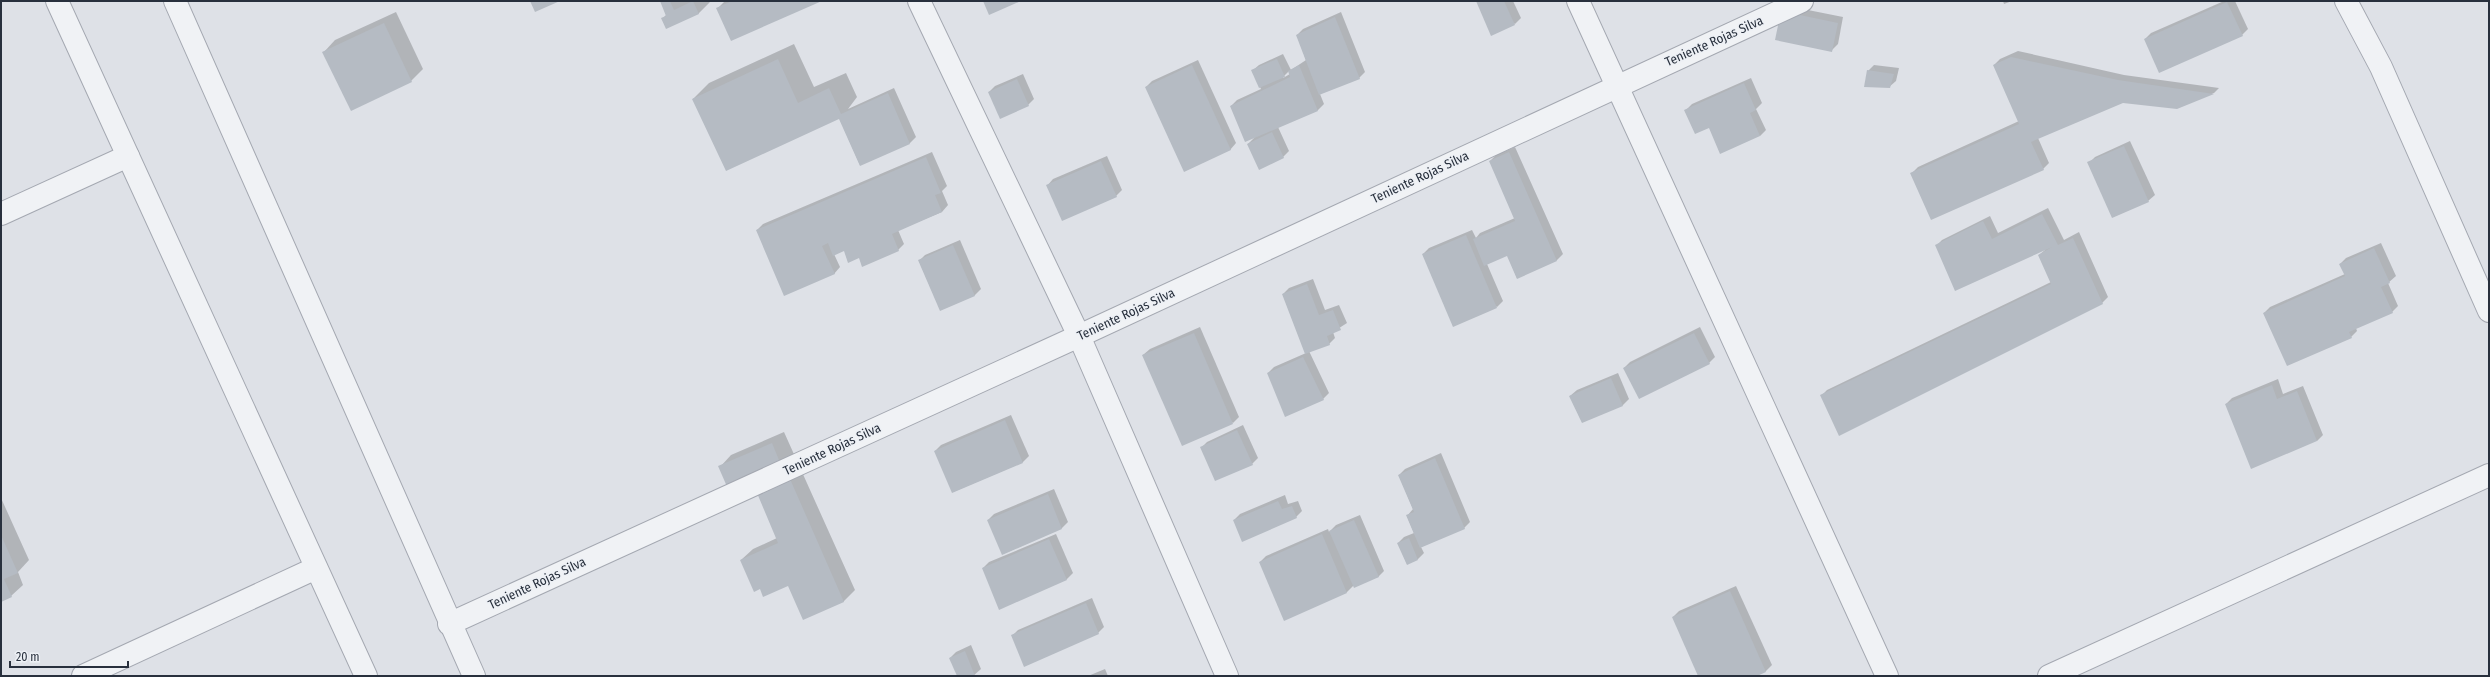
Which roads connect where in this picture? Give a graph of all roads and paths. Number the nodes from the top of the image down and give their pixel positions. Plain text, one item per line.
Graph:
1 (57, 1) edge
2 (175, 1) edge
3 (919, 1) edge
4 (1578, 1) edge
5 (1802, 1) edge
6 (2346, 1) edge
7 (1618, 85) junction
8 (128, 156) junction
9 (1, 214) edge
10 (2489, 311) edge
11 (1079, 336) junction
12 (2489, 475) edge
13 (316, 568) junction
14 (449, 624) junction
15 (83, 676) edge
16 (366, 676) edge
17 (474, 676) edge
18 (1227, 676) edge
19 (1887, 676) edge
20 (2049, 676) edge

1 - 8 street
2 - 14 street
3 - 11 street
4 - 7 street
5 - 7 street, Teniente Rojas Silva
6 - 10 street
7 - 11 street, Teniente Rojas Silva
7 - 19 street
8 - 9 street
8 - 13 street
11 - 14 street, Teniente Rojas Silva
11 - 18 street
12 - 20 street
13 - 15 street
13 - 16 street
14 - 17 street

